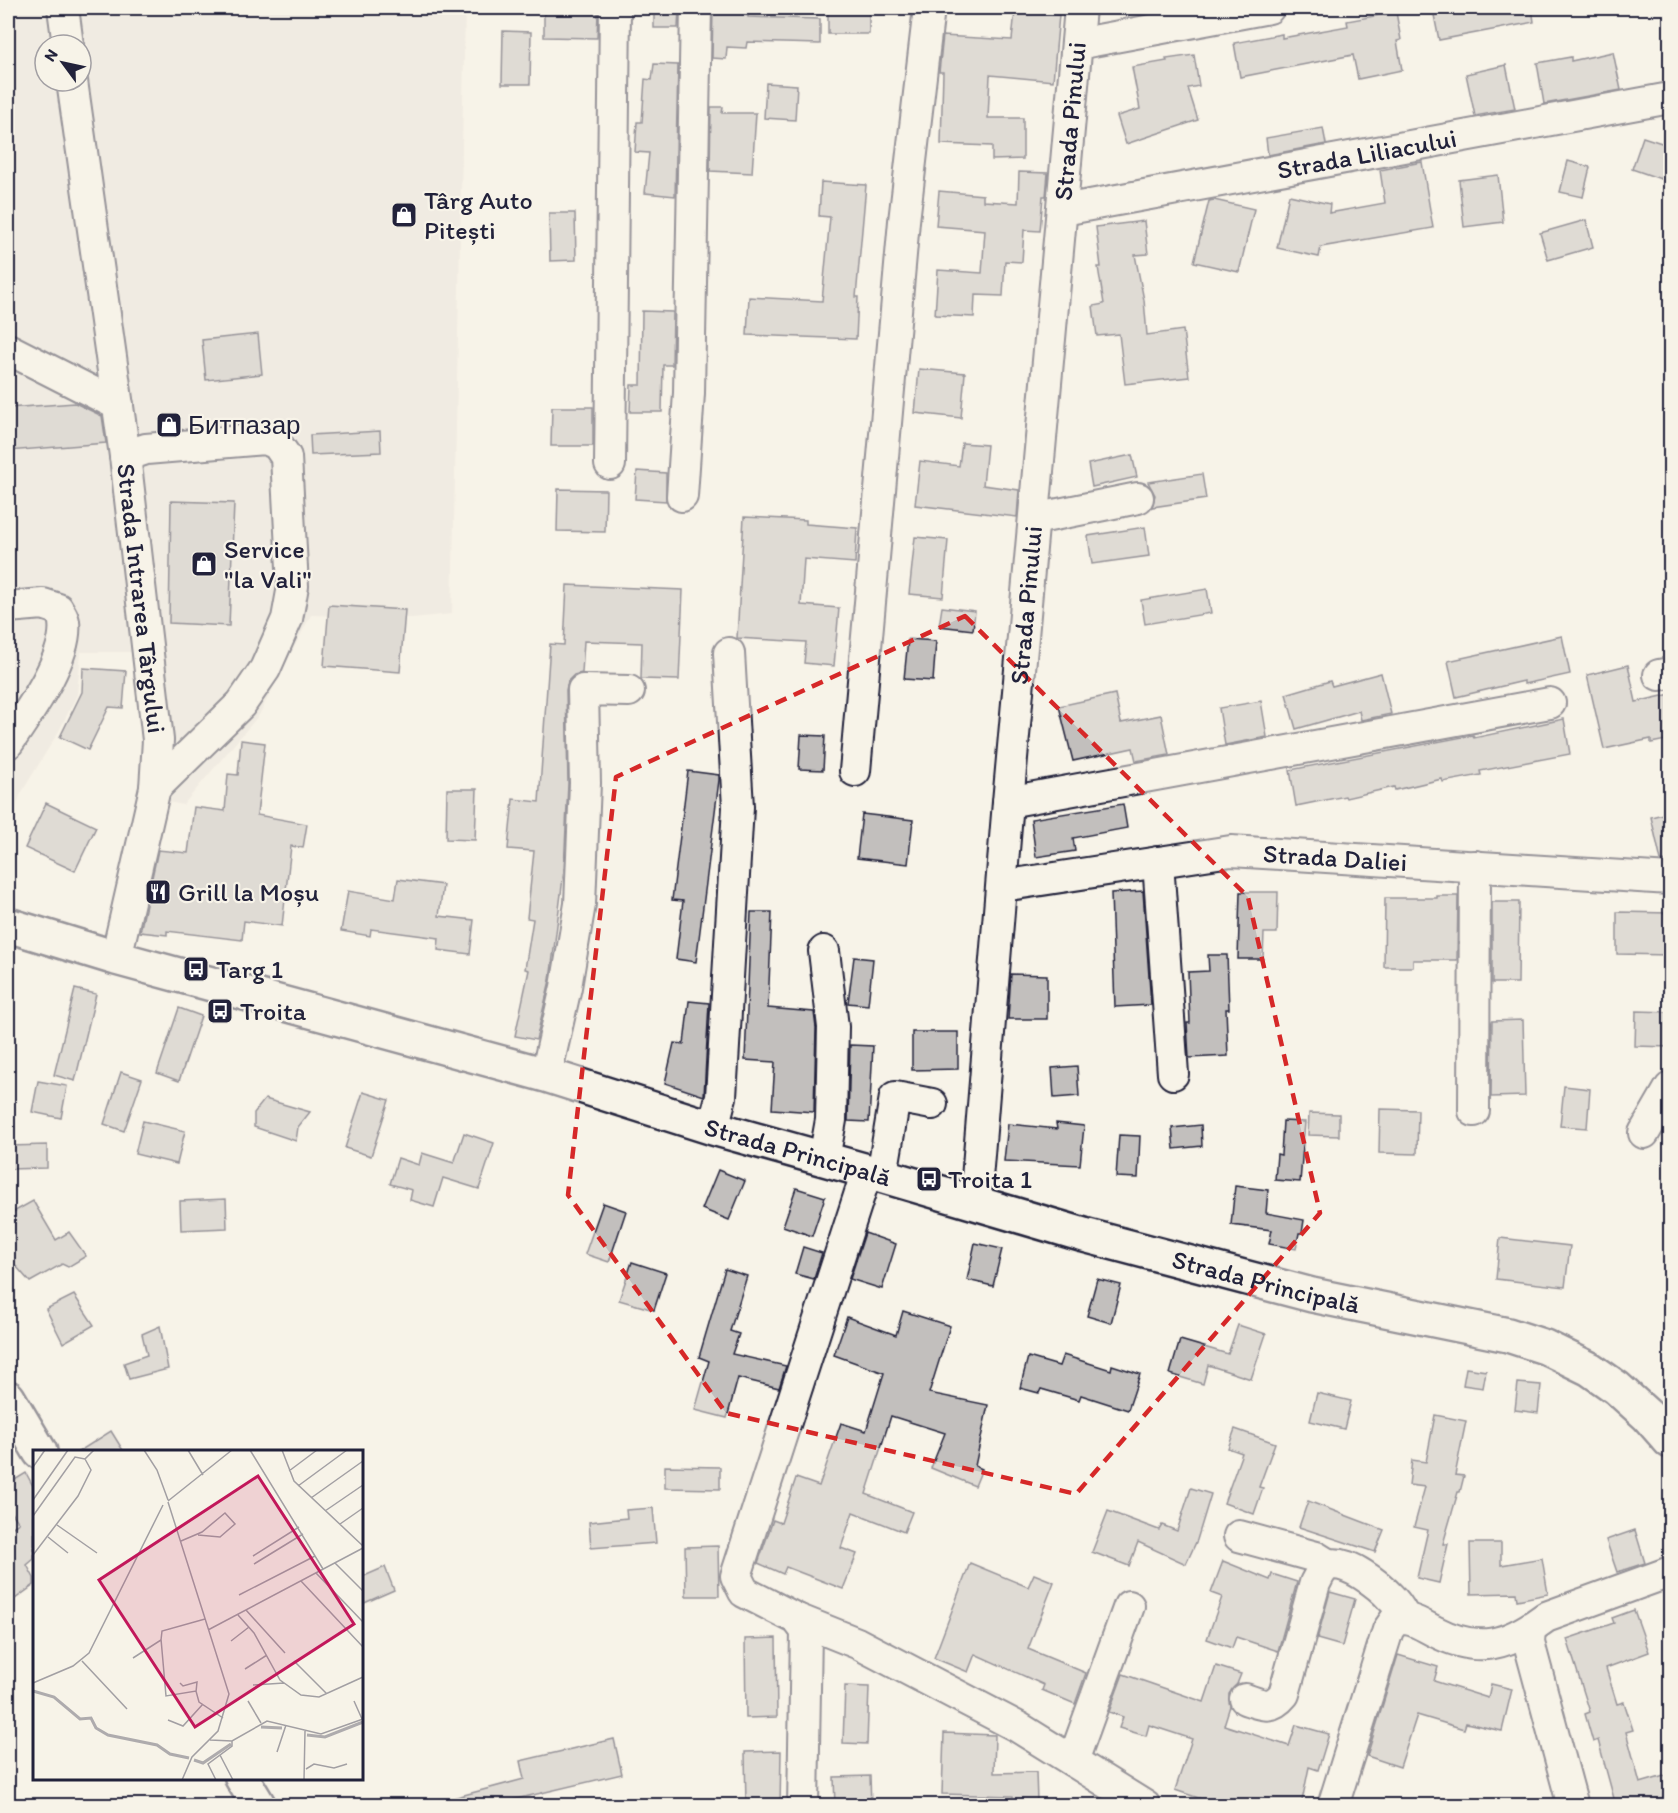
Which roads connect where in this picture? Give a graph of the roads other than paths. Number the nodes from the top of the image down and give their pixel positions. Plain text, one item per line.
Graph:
1 (63, 8) edge
2 (615, 8) edge
3 (696, 8) edge
4 (929, 8) edge
5 (1080, 8) edge
6 (1269, 8) edge
7 (66, 33) edge
8 (1077, 44) junction
9 (74, 93) edge
10 (1671, 98) edge
11 (1063, 210) junction
12 (8, 349) edge
13 (118, 405) junction
14 (125, 456) junction
15 (610, 464) dead end
16 (682, 496) dead end
17 (1138, 498) dead end
18 (1034, 519) junction
19 (8, 607) edge
20 (729, 652) dead end
21 (629, 691) dead end
22 (1550, 702) dead end
23 (8, 743) edge
24 (855, 771) dead end
25 (155, 788) junction
26 (1008, 802) junction
27 (1158, 862) junction
28 (1475, 866) junction
29 (1671, 879) edge
30 (1002, 886) junction
31 (8, 925) edge
32 (824, 951) dead end
33 (116, 958) junction
34 (1173, 1074) dead end
35 (546, 1075) junction
36 (1671, 1088) edge
37 (932, 1104) dead end
38 (1474, 1111) dead end
39 (713, 1128) junction
40 (1644, 1133) dead end
41 (824, 1160) junction
42 (874, 1173) junction
43 (975, 1203) junction
44 (8, 1398) edge
45 (24, 1438) edge
46 (1671, 1442) edge
47 (1239, 1536) dead end
48 (1329, 1565) junction
49 (1671, 1572) edge
50 (1130, 1606) dead end
51 (797, 1618) junction
52 (1405, 1618) junction
53 (1530, 1629) junction
54 (1245, 1699) dead end
55 (1073, 1761) junction
56 (243, 1780) edge
57 (259, 1806) edge
58 (803, 1806) edge
59 (1145, 1806) edge
60 (1333, 1806) edge
61 (1574, 1806) edge

1 - 7 street
2 - 15 street
3 - 16 street
4 - 24 street
5 - 8 street, Strada Pinului
6 - 8 street
8 - 11 street, Strada Pinului
9 - 13 street
10 - 11 street, Strada Liliacului
11 - 18 street, Strada Pinului
12 - 13 street
13 - 14 street
14 - 25 street, Strada Intrarea Târgului
14 - 25 street, Strada Intrarea Târgului
17 - 18 street
18 - 26 street, Strada Pinului
19 - 23 street
20 - 39 street
21 - 35 street
22 - 26 street
25 - 33 street, Strada Intrarea Târgului
26 - 30 street, Strada Pinului
27 - 28 street, Strada Daliei
27 - 30 street, Strada Daliei
27 - 34 street
28 - 29 street, Strada Daliei
28 - 38 street
30 - 43 street, Strada Pinului
31 - 33 main road, Strada Principală
32 - 41 street
33 - 35 main road, Strada Principală
35 - 39 main road, Strada Principală
36 - 40 street
37 - 42 street
39 - 41 main road, Strada Principală
41 - 42 main road, Strada Principală
42 - 43 main road, Strada Principală
42 - 51 street
43 - 46 main road, Strada Principală
44 - 45 main road
47 - 48 street
48 - 52 street
48 - 54 street
49 - 53 street
50 - 55 street
51 - 55 street
51 - 58 street
52 - 53 street
52 - 60 street
53 - 61 street
55 - 59 street
56 - 57 main road

